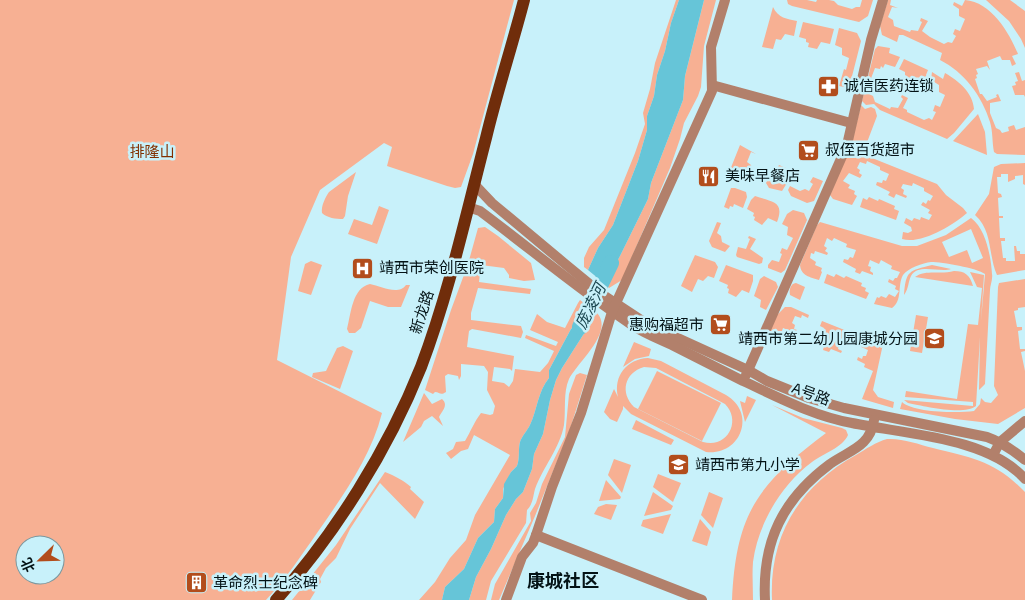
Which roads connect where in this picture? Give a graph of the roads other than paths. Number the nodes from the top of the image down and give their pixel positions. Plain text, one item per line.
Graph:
1 (526, 0) edge
2 (725, 0) edge
3 (883, 0) edge
4 (712, 85) junction
5 (851, 122) junction
6 (477, 187) junction
7 (471, 209) junction
8 (570, 275) junction
9 (615, 308) junction
10 (748, 370) junction
11 (744, 381) junction
12 (875, 415) junction
13 (1025, 421) edge
14 (873, 426) junction
15 (1000, 442) junction
16 (993, 455) junction
17 (1025, 460) edge
18 (1025, 479) edge
19 (536, 534) junction
20 (676, 595) edge
21 (276, 600) edge
22 (281, 600) edge
23 (506, 600) edge
24 (702, 600) edge
25 (765, 600) edge

1 - 6 main road, 新龙路
2 - 4 street
3 - 5 street
4 - 5 street
4 - 9 street
5 - 10 street
6 - 7 main road, 新龙路
6 - 8 street
7 - 8 street
7 - 21 main road, 新龙路
7 - 22 main road, 新龙路
8 - 9 street, A号路
9 - 10 street, A号路
9 - 11 street, A号路
9 - 19 street
10 - 11 street
10 - 12 street, A号路
11 - 14 street, A号路
12 - 14 street
12 - 15 street, A号路
13 - 15 street
14 - 16 street, A号路
14 - 25 street
15 - 16 street
15 - 17 street, A号路
16 - 18 street, A号路
19 - 20 street
19 - 23 street
20 - 24 street

